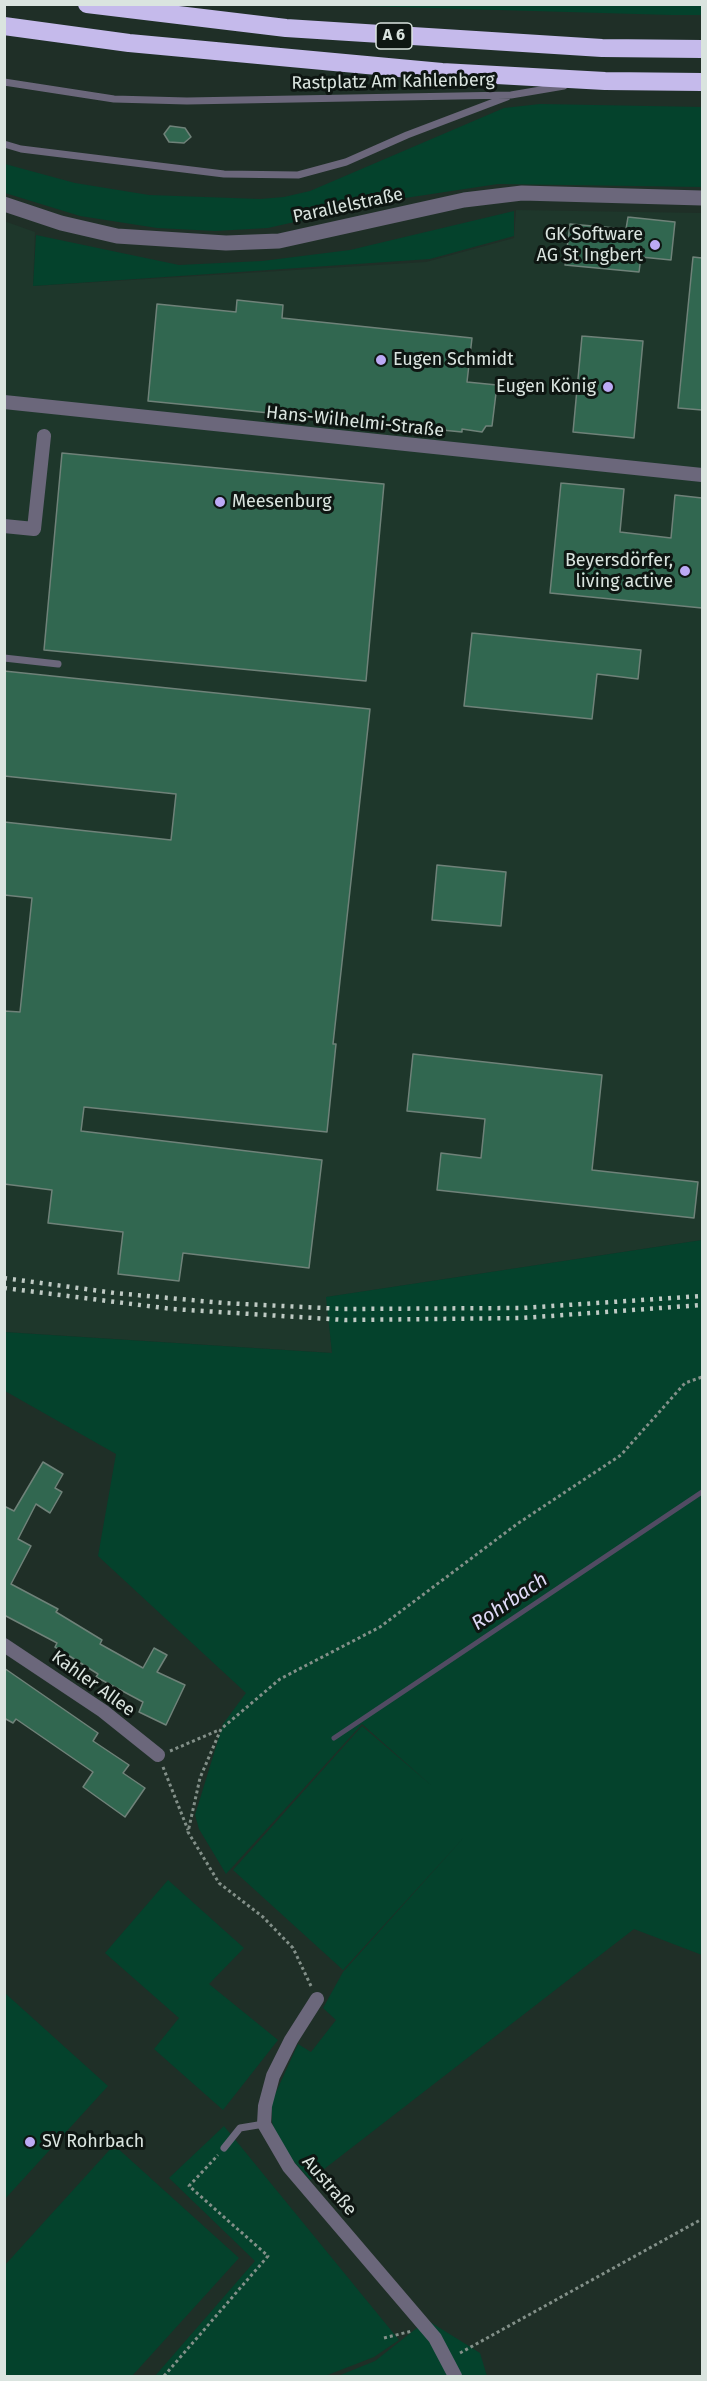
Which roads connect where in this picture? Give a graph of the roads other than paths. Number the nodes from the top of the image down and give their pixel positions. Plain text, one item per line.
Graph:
1 (87, 4) edge
2 (4, 26) edge
3 (702, 49) edge
4 (605, 81) junction
5 (4, 82) edge
6 (702, 82) edge
7 (511, 95) junction
8 (4, 144) edge
9 (702, 198) edge
10 (4, 204) edge
11 (4, 402) edge
12 (44, 436) dead end
13 (702, 475) edge
14 (4, 526) edge
15 (4, 658) edge
16 (58, 664) dead end
17 (4, 1645) edge
18 (158, 1755) road end
19 (317, 1999) road end
20 (264, 2124) junction
21 (224, 2148) road end
22 (455, 2376) edge

1 - 3 highway, A 6
2 - 4 highway, A 6
4 - 6 highway, A 6
4 - 7 lane, A 6
5 - 7 lane, Rastplatz Am Kahlenberg / A 6
7 - 8 lane, Rastplatz Am Kahlenberg / A 6
9 - 10 street, Parallelstraße
11 - 13 street, Hans-Wilhelmi-Straße
12 - 14 street
15 - 16 lane
17 - 18 street, Kahler Allee
19 - 20 street
20 - 21 lane
20 - 22 street, Austraße

